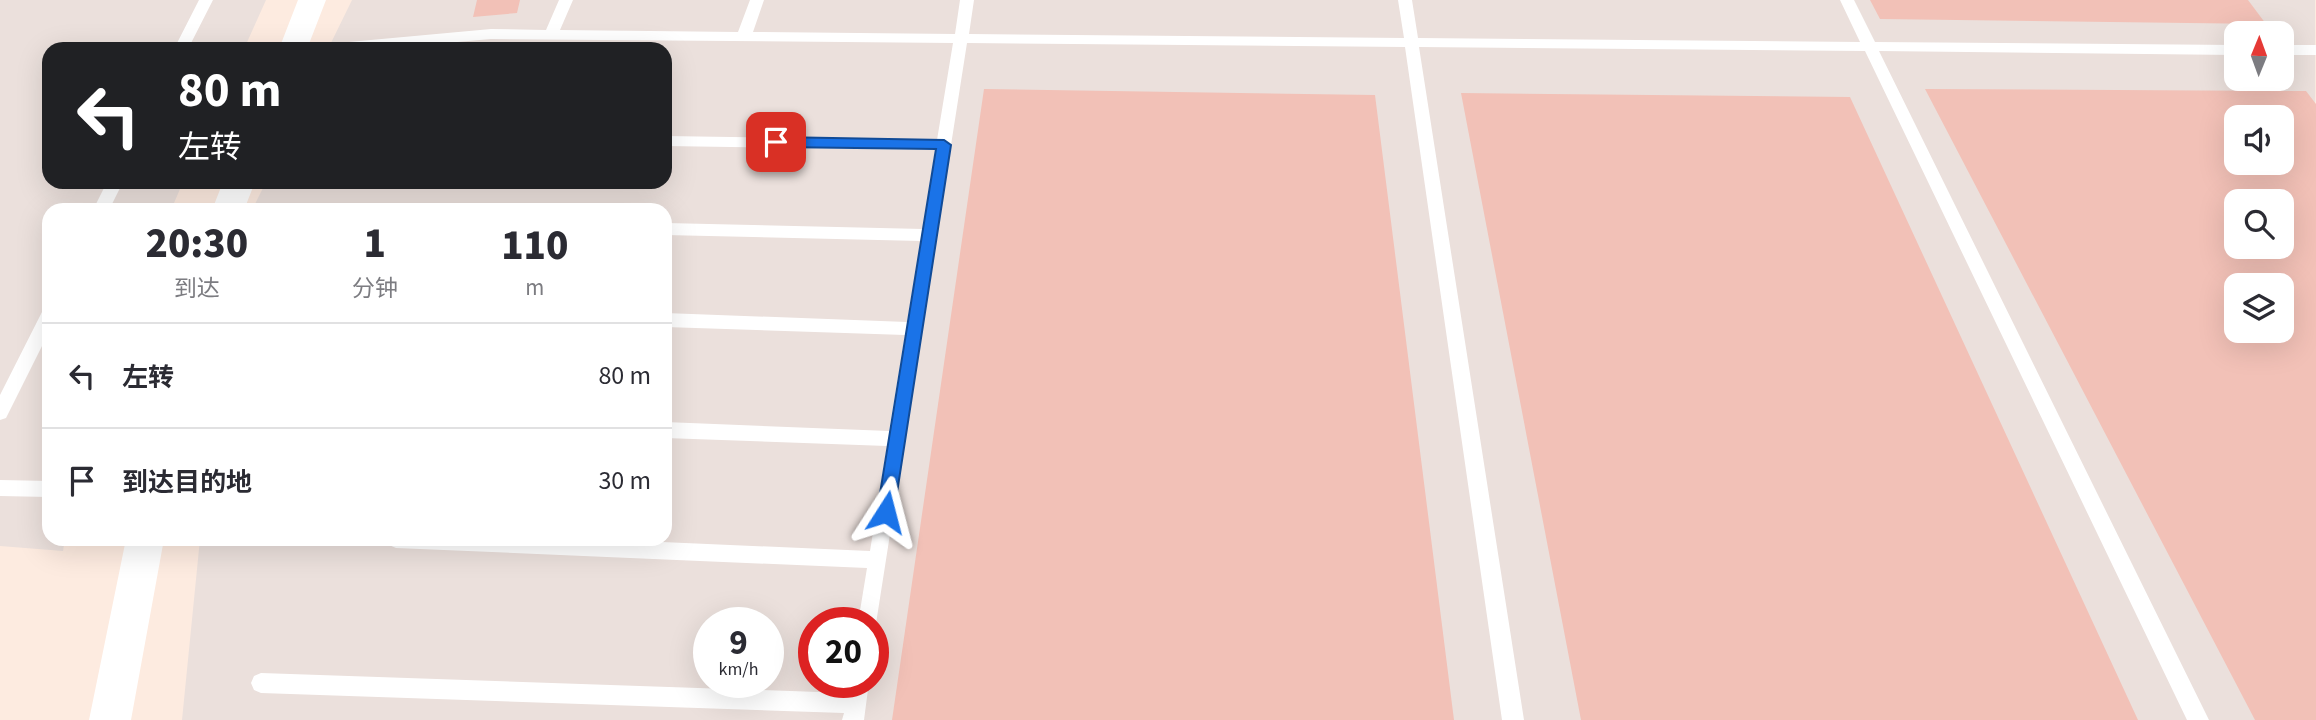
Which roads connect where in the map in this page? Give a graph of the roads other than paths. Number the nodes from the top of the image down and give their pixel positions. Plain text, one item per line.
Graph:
1 (206, 0) edge
2 (312, 0) edge
3 (566, 0) edge
4 (757, 0) edge
5 (967, 0) edge
6 (1405, 0) edge
7 (1847, 0) edge
8 (551, 35) junction
9 (744, 36) junction
10 (960, 38) junction
11 (185, 42) edge
12 (296, 42) edge
13 (404, 42) edge
14 (1412, 43) junction
15 (1870, 47) junction
16 (2224, 50) edge
17 (2294, 50) edge
18 (2316, 51) edge
19 (672, 141) edge
20 (944, 145) junction
21 (672, 229) edge
22 (930, 235) junction
23 (672, 320) edge
24 (42, 329) edge
25 (914, 329) junction
26 (0, 413) edge
27 (672, 430) edge
28 (897, 439) junction
29 (0, 488) edge
30 (42, 489) edge
31 (144, 546) edge
32 (557, 546) edge
33 (878, 560) junction
34 (871, 607) edge
35 (261, 683) dead end
36 (856, 702) edge
37 (110, 720) edge
38 (1514, 720) edge
39 (2199, 720) edge

1 - 11 lane
2 - 12 street
3 - 8 lane
4 - 9 lane
5 - 10 lane
6 - 14 lane
7 - 15 lane
8 - 9 lane
8 - 13 lane
9 - 10 lane
10 - 14 lane
10 - 20 lane
14 - 15 lane
14 - 38 lane
15 - 16 lane
15 - 39 lane
17 - 18 lane
19 - 20 lane
20 - 22 lane
21 - 22 lane
22 - 25 lane
23 - 25 lane
24 - 26 lane
25 - 28 lane
27 - 28 lane
28 - 33 lane
29 - 30 lane
31 - 37 street
32 - 33 lane
33 - 34 lane
35 - 36 lane

